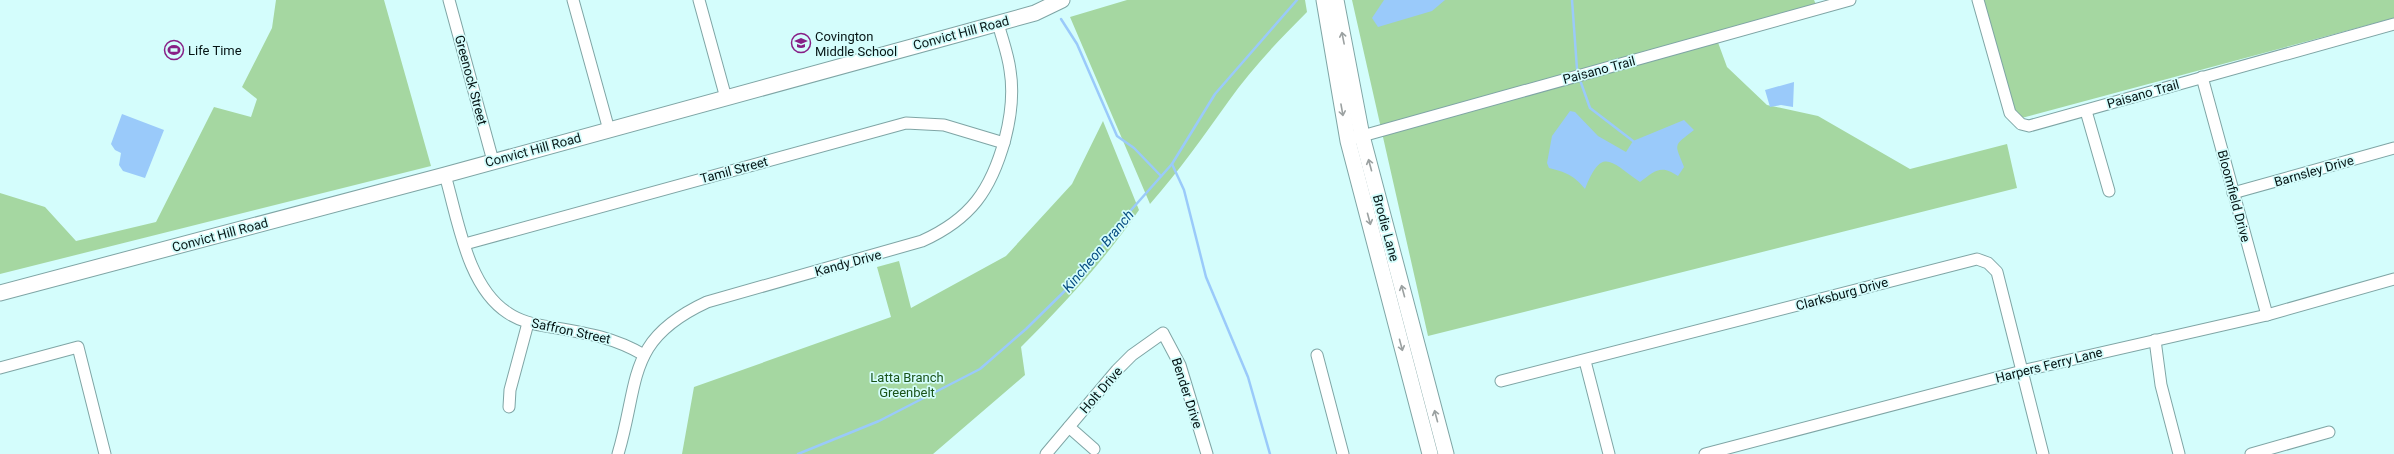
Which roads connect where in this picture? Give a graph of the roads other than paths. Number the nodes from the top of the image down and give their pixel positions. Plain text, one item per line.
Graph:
1 (449, 0) edge
2 (573, 0) edge
3 (699, 0) edge
4 (1062, 0) edge
5 (1328, 0) edge
6 (1850, 0) edge
7 (1978, 0) edge
8 (998, 23) junction
9 (2394, 24) edge
10 (2202, 77) junction
11 (726, 98) junction
12 (2086, 111) junction
13 (609, 130) junction
14 (1355, 139) junction
15 (1004, 142) junction
16 (2394, 148) edge
17 (493, 161) junction
18 (445, 175) junction
19 (2108, 192) dead end
20 (2233, 193) junction
21 (465, 244) junction
22 (2394, 279) edge
23 (0, 293) edge
24 (2267, 315) junction
25 (528, 323) junction
26 (1163, 334) joint
27 (2156, 340) junction
28 (644, 355) junction
29 (1318, 355) dead end
30 (1585, 361) junction
31 (0, 368) edge
32 (2022, 371) junction
33 (1501, 381) dead end
34 (508, 407) dead end
35 (1069, 427) junction
36 (2329, 432) dead end
37 (1094, 449) dead end
38 (105, 454) edge
39 (618, 454) edge
40 (1046, 454) edge
41 (1207, 454) edge
42 (1343, 454) edge
43 (1430, 454) edge
44 (1446, 454) edge
45 (1609, 454) edge
46 (1704, 454) edge
47 (2044, 454) edge
48 (2179, 454) edge
49 (2251, 454) edge

1 - 17 street, Greenock Street
2 - 13 street
3 - 11 street
4 - 8 street, Convict Hill Road
5 - 14 street, Brodie Lane
6 - 14 street, Paisano Trail
7 - 12 street, Paisano Trail
8 - 11 street, Convict Hill Road
8 - 15 street, Kandy Drive
9 - 10 street, Paisano Trail
10 - 12 street, Paisano Trail
10 - 20 street, Bloomfield Drive
11 - 13 street, Convict Hill Road
12 - 19 street
13 - 17 street, Convict Hill Road
14 -> 43 street, Brodie Lane
44 -> 14 street, Brodie Lane
15 - 21 street, Tamil Street
15 - 28 street, Kandy Drive
16 - 20 street, Barnsley Drive
17 - 18 street, Convict Hill Road
18 - 21 street, Saffron Street
18 - 23 street, Convict Hill Road
20 - 24 street, Bloomfield Drive
21 - 25 street, Saffron Street
22 - 24 street, Harpers Ferry Lane
24 - 27 street, Harpers Ferry Lane
25 - 28 street, Saffron Street
25 - 34 street
26 - 35 street, Holt Drive
26 - 41 street, Bender Drive
27 - 32 street, Harpers Ferry Lane
27 - 48 street
28 - 39 street, Kandy Drive
29 - 42 street
30 - 32 street, Clarksburg Drive
30 - 33 street, Clarksburg Drive
30 - 45 street
31 - 38 street
32 - 46 street, Harpers Ferry Lane
32 - 47 street, Clarksburg Drive
35 - 37 street
35 - 40 street, Holt Drive
36 - 49 street

